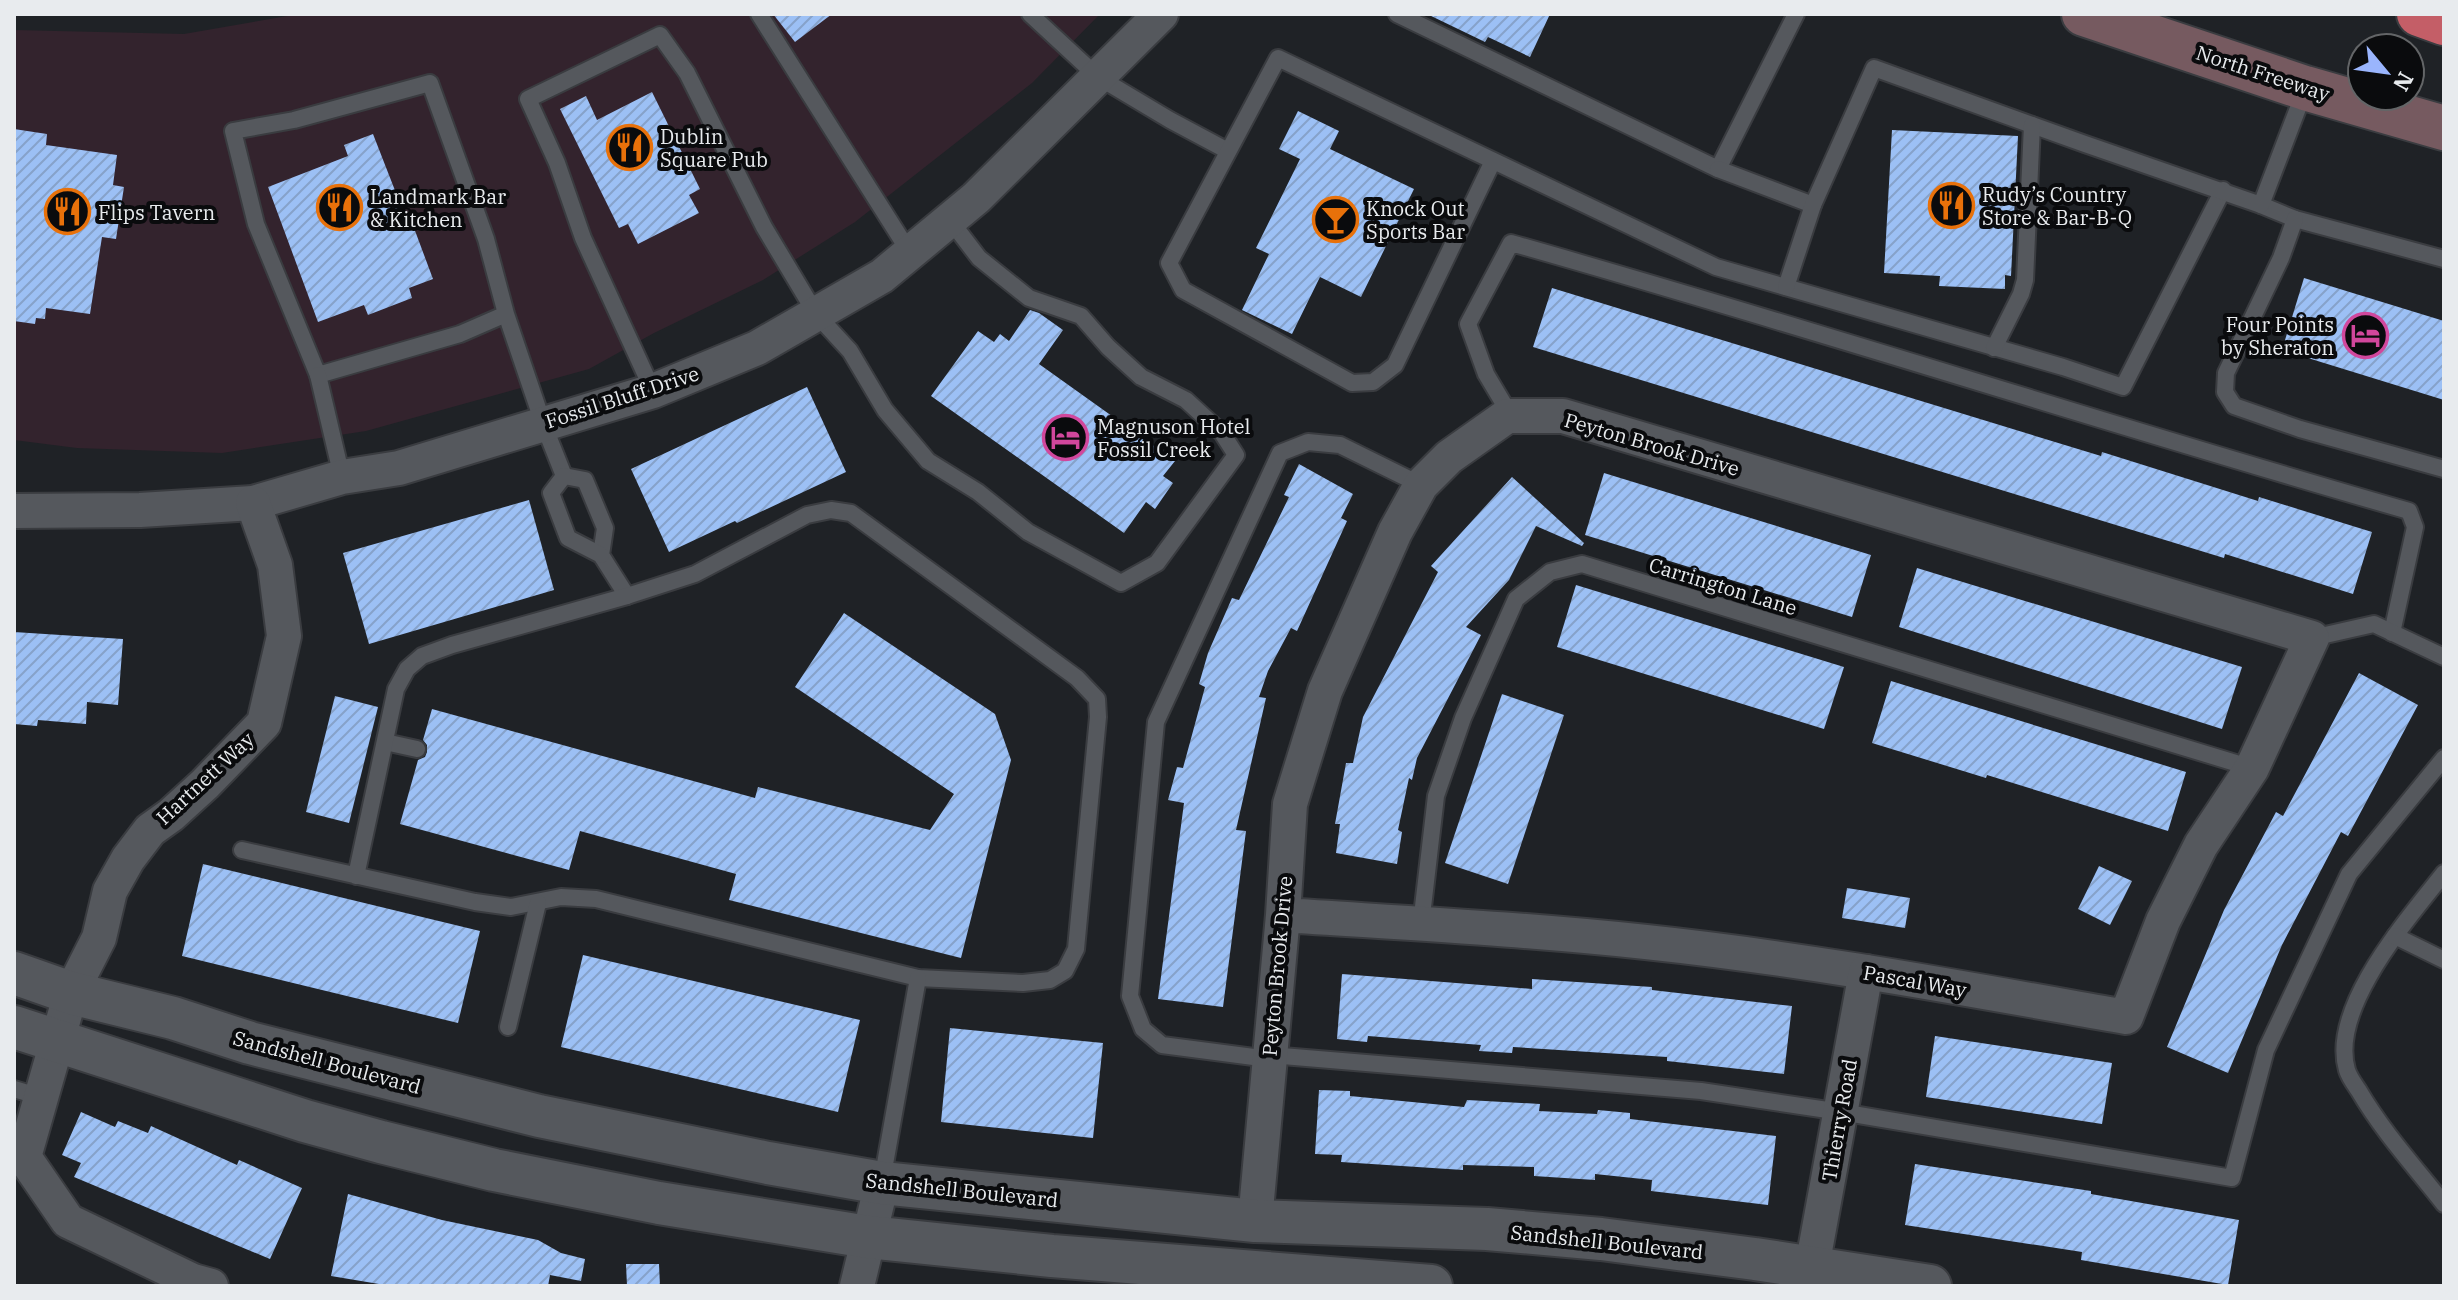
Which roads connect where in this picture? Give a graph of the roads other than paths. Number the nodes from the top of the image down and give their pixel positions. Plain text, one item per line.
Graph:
1 (759, 14) edge
2 (1030, 14) edge
3 (1161, 14) edge
4 (1397, 14) edge
5 (1796, 14) edge
6 (2084, 14) edge
7 (2419, 14) edge
8 (2444, 23) edge
9 (1098, 77) junction
10 (2305, 88) junction
11 (2032, 125) junction
12 (2444, 128) edge
13 (1228, 151) junction
14 (1493, 161) junction
15 (1718, 169) junction
16 (2223, 190) junction
17 (1813, 205) junction
18 (2261, 205) junction
19 (2295, 219) junction
20 (950, 220) junction
21 (910, 253) junction
22 (2444, 259) edge
23 (1786, 287) junction
24 (506, 314) junction
25 (816, 314) junction
26 (1994, 348) junction
27 (318, 375) junction
28 (653, 391) junction
29 (1511, 416) junction
30 (543, 423) junction
31 (2444, 469) edge
32 (564, 476) junction
33 (342, 477) junction
34 (1421, 485) junction
35 (253, 503) junction
36 (14, 511) edge
37 (601, 555) junction
38 (627, 596) junction
39 (2392, 633) junction
40 (2312, 638) junction
41 (2444, 657) edge
42 (385, 742) junction
43 (417, 749) dead end
44 (2444, 758) edge
45 (2252, 768) junction
46 (242, 850) dead end
47 (2444, 873) edge
48 (356, 876) junction
49 (538, 903) junction
50 (1283, 915) junction
51 (1421, 924) junction
52 (2395, 936) junction
53 (2444, 960) edge
54 (1866, 972) junction
55 (14, 973) edge
56 (918, 978) junction
57 (71, 993) junction
58 (14, 1027) edge
59 (508, 1027) dead end
60 (58, 1040) junction
61 (1270, 1057) junction
62 (28, 1093) edge
63 (1841, 1112) junction
64 (882, 1183) junction
65 (2444, 1204) edge
66 (1255, 1221) junction
67 (868, 1237) junction
68 (1808, 1277) edge
69 (211, 1286) edge
70 (857, 1286) edge
71 (1431, 1286) edge
72 (1930, 1286) edge

1 - 21 lane
2 - 9 lane
3 - 9 street, Fossil Bluff Drive
4 - 15 lane
5 - 15 lane
6 - 10 main road, North Freeway
7 - 8 highway
9 - 13 lane
9 - 20 street, Fossil Bluff Drive
10 - 12 main road, North Freeway
10 - 18 lane
11 - 16 lane
11 - 17 lane
11 - 26 lane
13 - 14 lane
13 - 14 lane
14 - 23 lane
15 - 17 lane
16 - 18 lane
16 - 26 lane
17 - 23 lane
18 - 19 lane
19 - 22 lane
19 - 31 lane
20 - 21 street, Fossil Bluff Drive
20 - 25 lane
21 - 25 street, Fossil Bluff Drive
23 - 26 lane
24 - 27 lane
24 - 27 lane
24 - 30 lane
25 - 28 street, Fossil Bluff Drive
25 - 28 lane
27 - 33 lane
28 - 30 street, Fossil Bluff Drive
29 - 34 street, Peyton Brook Drive
29 - 39 lane
29 - 40 street, Peyton Brook Drive
30 - 32 lane
30 - 33 street, Fossil Bluff Drive
32 - 37 lane
32 - 37 lane
33 - 35 street, Fossil Bluff Drive
34 - 50 street, Peyton Brook Drive
34 - 61 lane
35 - 36 street, Fossil Bluff Drive
35 - 57 street, Hartnett Way
37 - 38 lane
38 - 42 lane
38 - 56 lane
39 - 40 lane
39 - 41 lane
40 - 45 street, Pascal Way
42 - 43 lane
42 - 48 lane
44 - 63 lane
45 - 51 lane, Carrington Lane
45 - 54 street, Pascal Way
46 - 48 lane
47 - 52 lane
48 - 49 lane
49 - 56 lane
49 - 59 lane
50 - 51 street, Pascal Way
50 - 61 street, Peyton Brook Drive
51 - 54 street, Pascal Way
52 - 53 lane
52 - 65 lane
54 - 63 street, Thierry Road
55 - 57 street, Sandshell Boulevard
56 - 64 lane
57 - 60 street, Hartnett Way
57 - 64 street, Sandshell Boulevard
58 - 60 street
60 - 62 street, Hartnett Way
60 - 67 street
61 - 63 lane
61 - 66 street, Peyton Brook Drive
62 - 69 street, Hartnett Way
63 - 68 street, Thierry Road
64 - 66 street, Sandshell Boulevard
64 - 67 street
66 - 68 street, Sandshell Boulevard
67 - 70 street
67 - 71 street
68 - 72 street, Sandshell Boulevard

